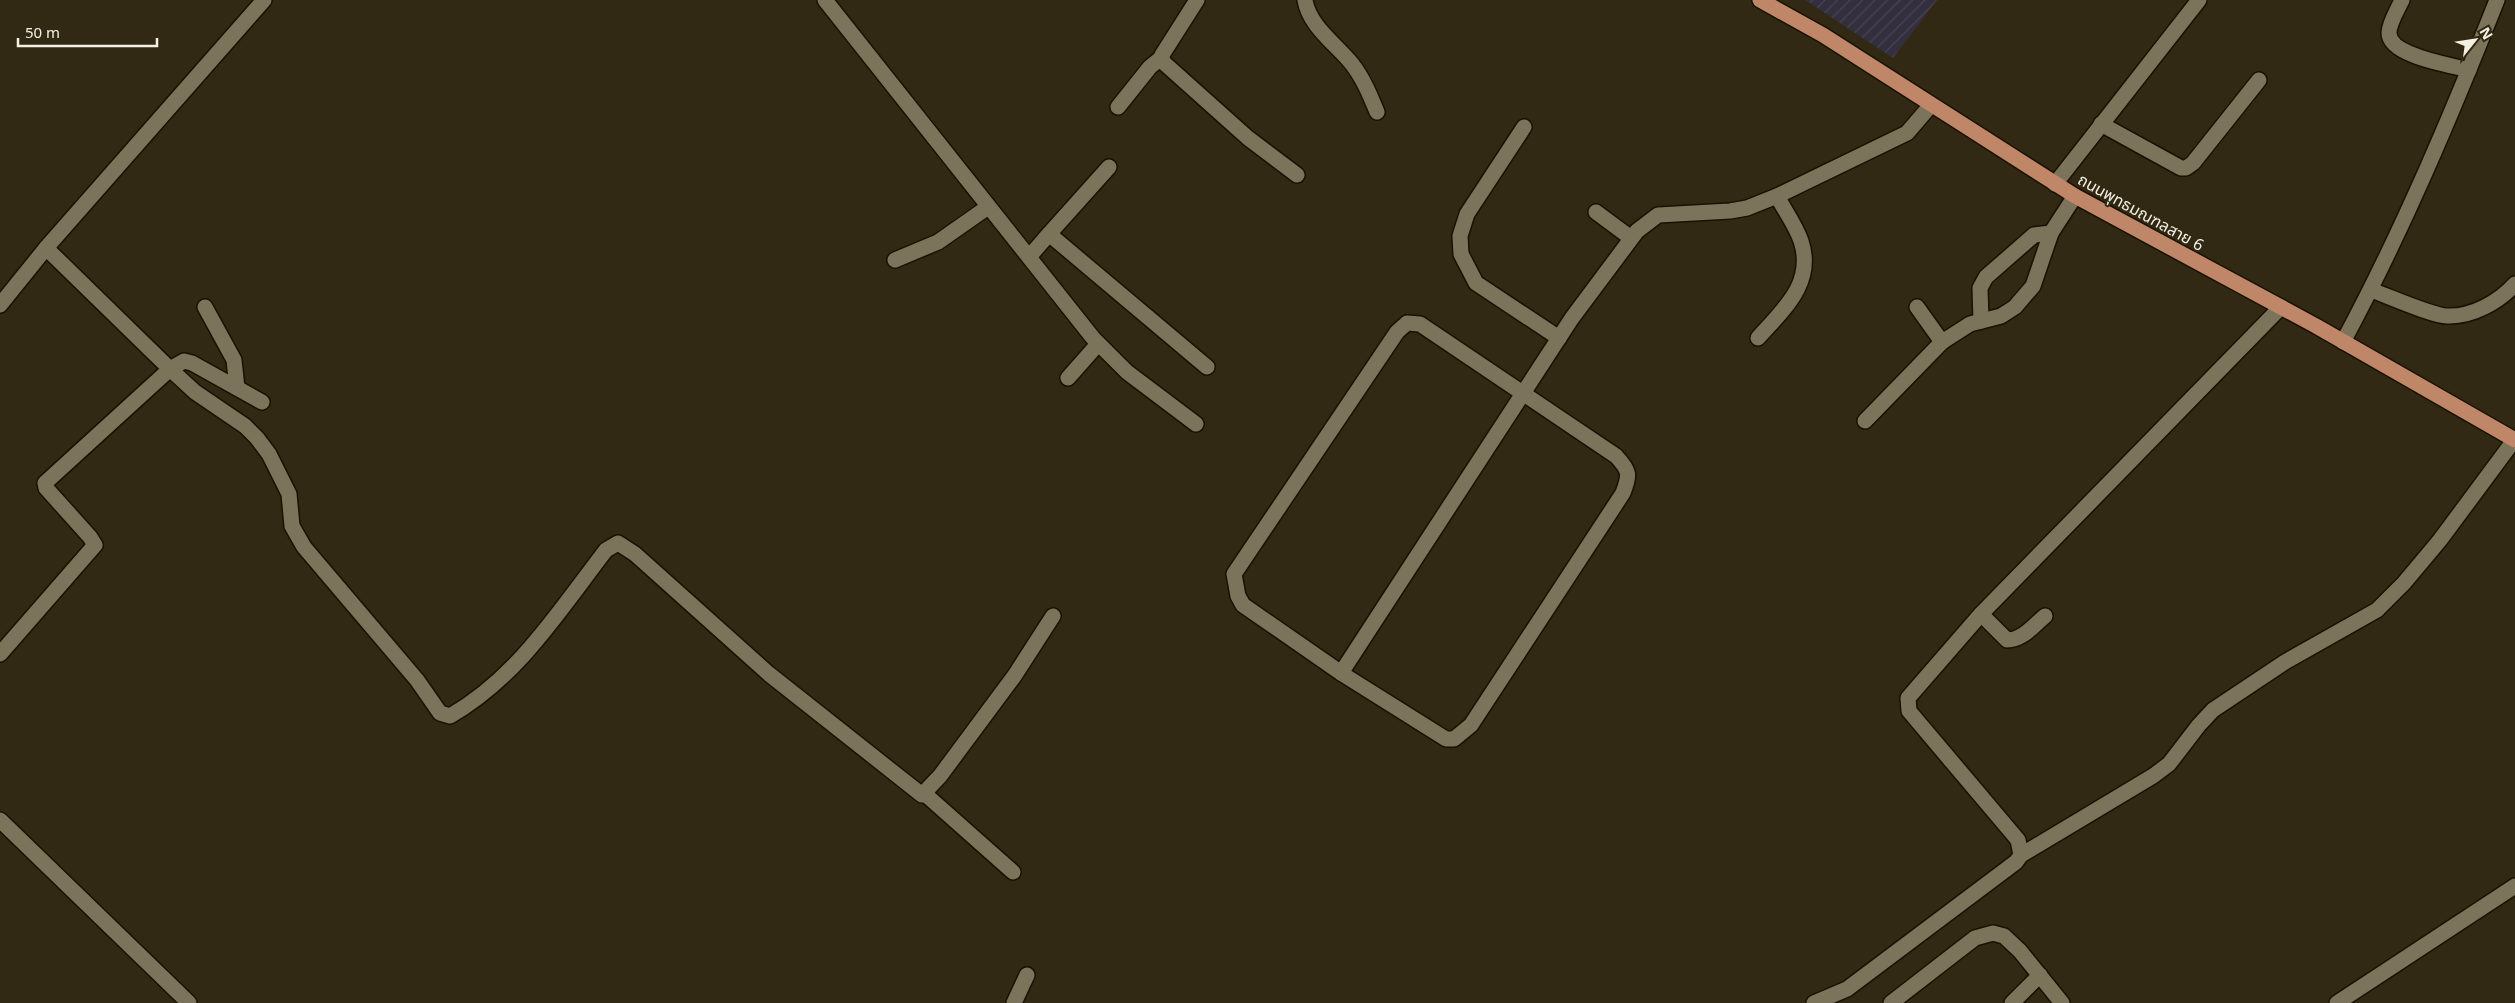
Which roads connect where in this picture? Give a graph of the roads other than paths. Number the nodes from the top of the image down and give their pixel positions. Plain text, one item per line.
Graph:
1 (264, 0) edge
2 (825, 0) edge
3 (1197, 0) edge
4 (1305, 0) edge
5 (1760, 0) edge
6 (2199, 0) edge
7 (2402, 0) edge
8 (2497, 0) edge
9 (1161, 58) junction
10 (2469, 70) junction
11 (2259, 80) dead end
12 (1931, 105) junction
13 (1118, 107) dead end
14 (1378, 112) dead end
15 (2101, 124) junction
16 (1524, 127) dead end
17 (1109, 167) dead end
18 (1297, 175) dead end
19 (2055, 184) junction
20 (1777, 196) junction
21 (2075, 196) junction
22 (988, 207) junction
23 (1596, 212) dead end
24 (2051, 233) junction
25 (1049, 234) junction
26 (1631, 238) junction
27 (46, 248) junction
28 (1029, 257) junction
29 (895, 260) dead end
30 (2515, 284) edge
31 (2371, 290) junction
32 (0, 304) edge
33 (205, 307) dead end
34 (1917, 307) dead end
35 (2282, 307) junction
36 (1981, 321) junction
37 (1559, 338) junction
38 (1758, 338) dead end
39 (1942, 342) junction
40 (2344, 342) junction
41 (1098, 344) junction
42 (1207, 367) dead end
43 (170, 369) junction
44 (1068, 378) dead end
45 (237, 388) junction
46 (1523, 394) junction
47 (262, 402) dead end
48 (1865, 421) dead end
49 (1196, 424) dead end
50 (2515, 439) edge
51 (1981, 614) junction
52 (1054, 616) dead end
53 (2045, 616) dead end
54 (0, 654) edge
55 (1341, 673) junction
56 (926, 794) junction
57 (0, 820) edge
58 (2021, 855) junction
59 (1013, 872) dead end
60 (2515, 886) edge
61 (1027, 975) dead end
62 (2040, 975) junction
63 (190, 1003) edge
64 (1014, 1003) edge
65 (1814, 1003) edge
66 (1891, 1003) edge
67 (2012, 1003) edge
68 (2062, 1003) edge
69 (2337, 1003) edge

1 - 27 street
2 - 22 street
3 - 9 street
4 - 14 street
5 - 12 main road, ถนนพุทธมณฑลสาย 6
6 - 15 street
7 - 10 street
8 - 10 street
9 - 13 street
9 - 18 street
10 - 31 street
11 - 15 street
12 - 19 main road, ถนนพุทธมณฑลสาย 6
12 - 20 street
15 - 19 street
16 - 37 street
17 - 25 street
19 - 21 main road, ถนนพุทธมณฑลสาย 6
20 - 26 street
20 - 38 street
21 - 24 street
21 - 35 main road, ถนนพุทธมณฑลสาย 6
22 - 28 street
22 - 29 street
23 - 26 street
24 - 36 street
24 - 36 street
25 - 28 street
25 - 42 street
26 - 37 street
27 - 32 street
27 - 43 street
28 - 41 street
30 - 31 street
31 - 40 street
33 - 45 street
34 - 39 street
35 - 40 main road, ถนนพุทธมณฑลสาย 6
35 - 51 street
36 - 39 street
37 - 46 street
39 - 48 street
40 - 50 main road, ถนนพุทธมณฑลสาย 6
41 - 44 street
41 - 49 street
43 - 45 street
43 - 54 street
43 - 56 street
45 - 47 street
46 - 55 street
46 - 55 street
46 - 55 street
50 - 58 street
51 - 53 street
51 - 58 street
52 - 56 street
56 - 59 street
57 - 63 street
58 - 65 street
60 - 69 street
61 - 64 street
62 - 66 street
62 - 67 street
62 - 68 street

